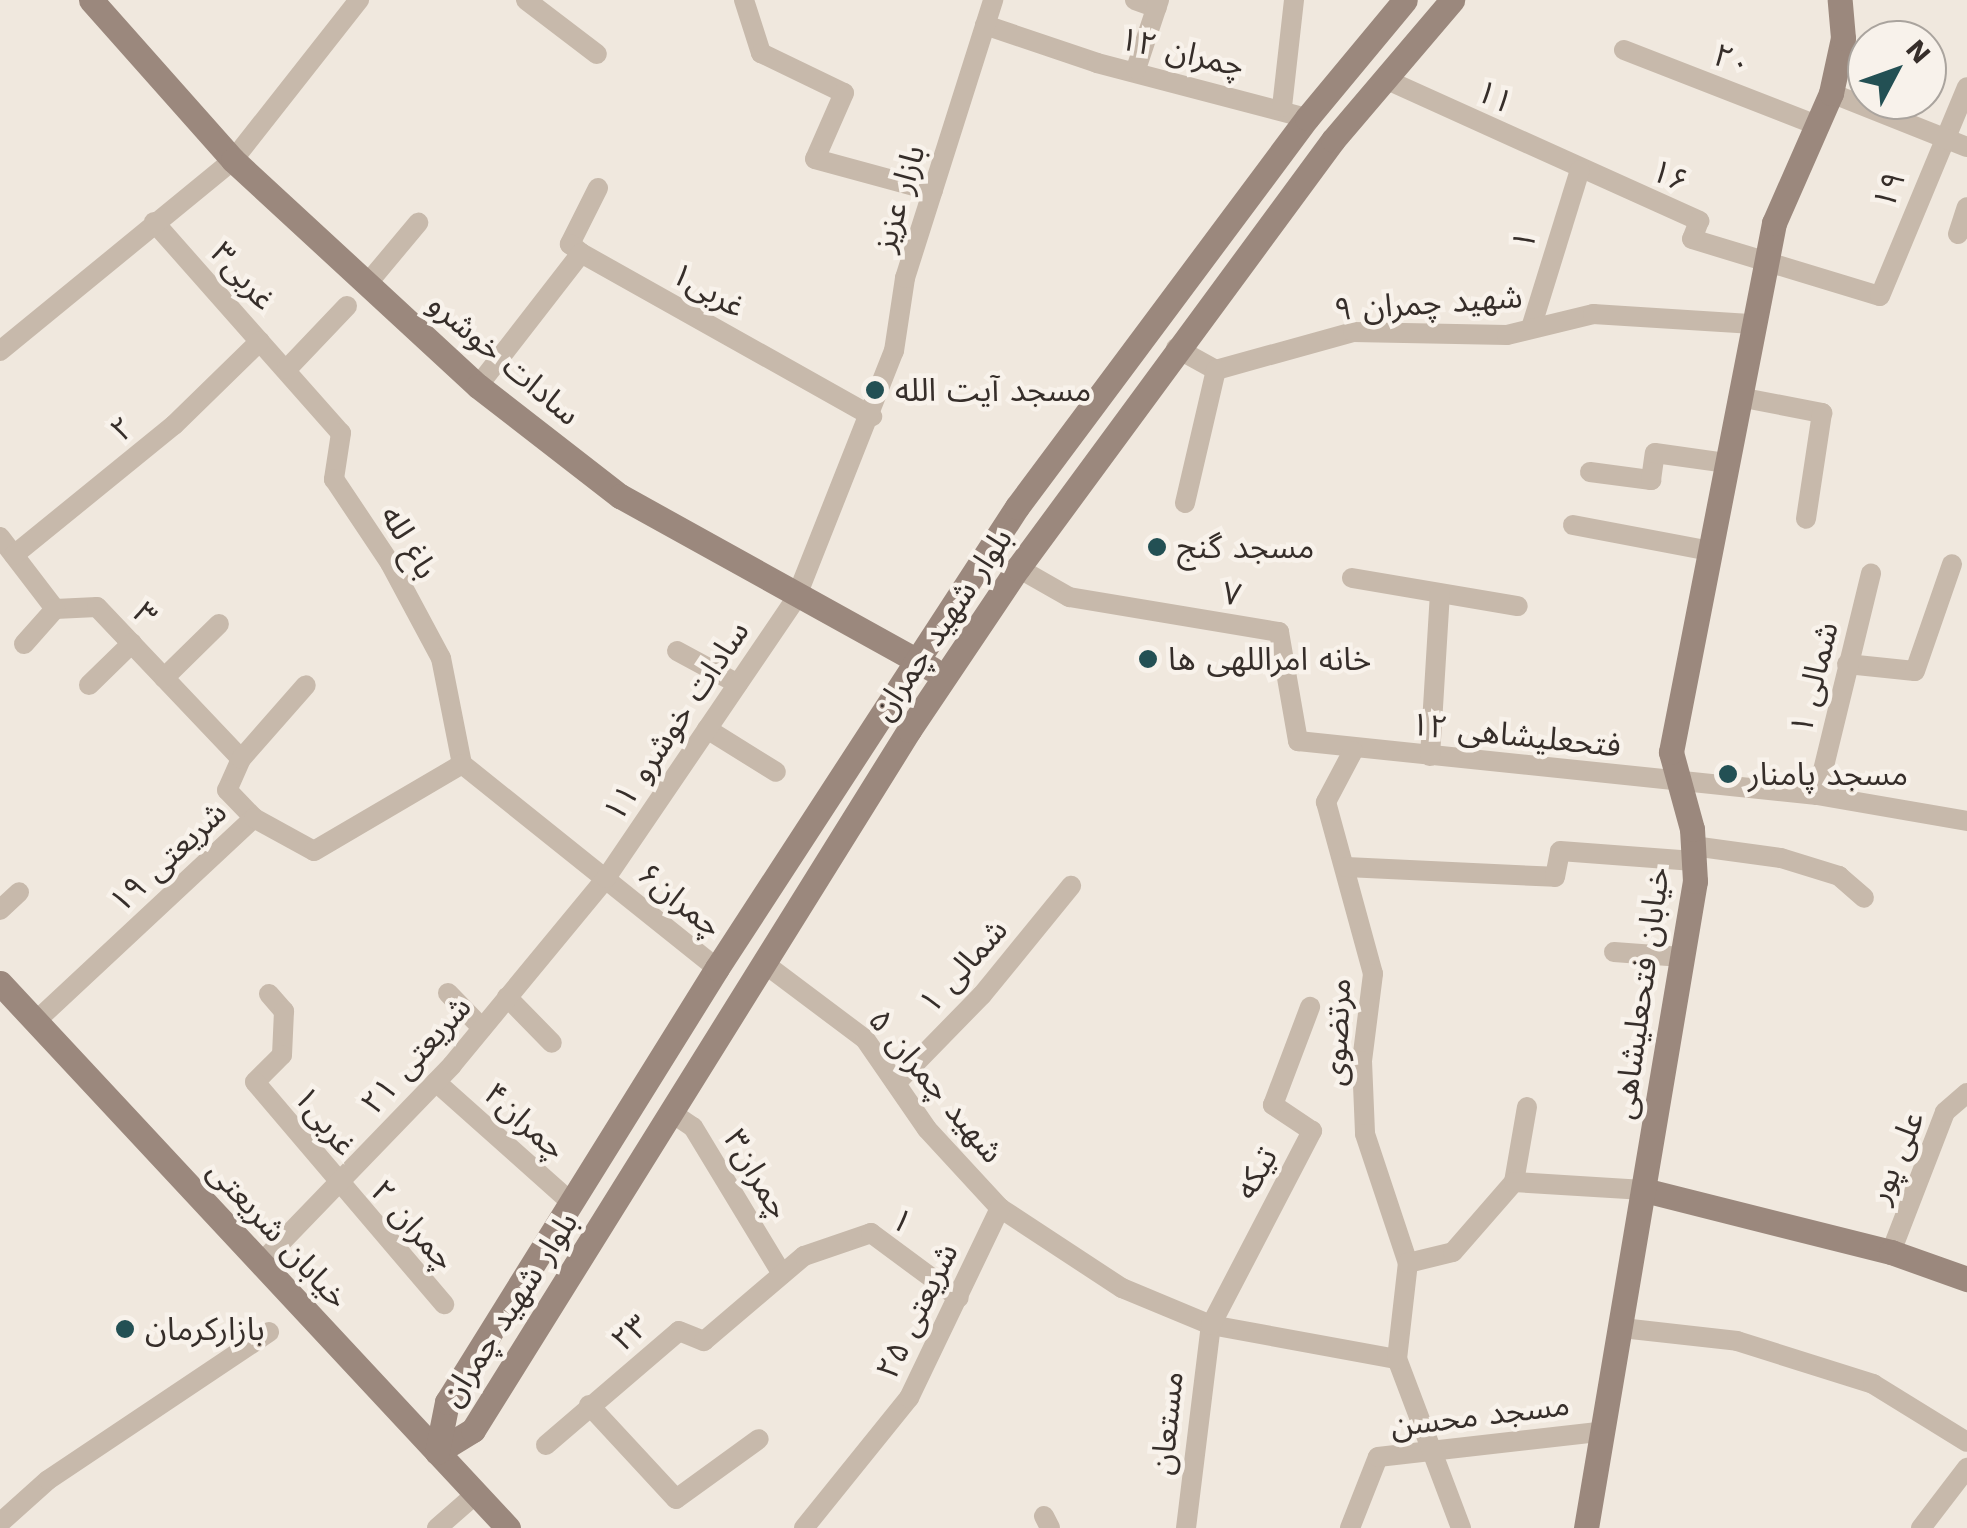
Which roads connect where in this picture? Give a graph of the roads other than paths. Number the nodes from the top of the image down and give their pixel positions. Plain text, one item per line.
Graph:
1 (92, 0) edge
2 (526, 0) edge
3 (744, 0) edge
4 (993, 0) edge
5 (1136, 0) edge
6 (1294, 0) edge
7 (1405, 0) edge
8 (1452, 0) edge
9 (1840, 0) edge
10 (353, 2) edge
11 (1158, 4) edge
12 (985, 25) junction
13 (1624, 50) dead end
14 (597, 54) dead end
15 (1136, 69) junction
16 (1385, 79) junction
17 (1967, 87) edge
18 (1831, 93) junction
19 (1282, 108) junction
20 (1308, 118) junction
21 (1819, 126) junction
22 (1942, 137) junction
23 (1333, 140) junction
24 (1967, 147) edge
25 (233, 160) junction
26 (1580, 170) junction
27 (598, 188) dead end
28 (933, 191) junction
29 (1967, 207) edge
30 (154, 222) junction
31 (418, 223) dead end
32 (1958, 234) dead end
33 (581, 253) junction
34 (1769, 266) junction
35 (367, 284) junction
36 (347, 306) dead end
37 (1754, 324) junction
38 (1531, 328) junction
39 (260, 341) junction
40 (2, 346) edge
41 (1176, 348) junction
42 (287, 369) junction
43 (1216, 370) junction
44 (478, 386) junction
45 (1740, 397) junction
46 (872, 416) junction
47 (1727, 463) junction
48 (1590, 472) dead end
49 (1186, 503) dead end
50 (1806, 519) dead end
51 (1574, 525) dead end
52 (0, 537) edge
53 (1710, 550) junction
54 (14, 555) junction
55 (1952, 564) dead end
56 (1018, 568) junction
57 (1870, 574) dead end
58 (1352, 578) dead end
59 (1440, 594) junction
60 (796, 598) junction
61 (1518, 606) dead end
62 (54, 608) junction
63 (219, 624) dead end
64 (24, 644) dead end
65 (132, 644) junction
66 (677, 651) dead end
67 (917, 660) junction
68 (1847, 664) junction
69 (945, 677) junction
70 (164, 678) junction
71 (738, 684) junction
72 (89, 685) dead end
73 (306, 685) dead end
74 (707, 729) junction
75 (1353, 751) junction
76 (1430, 756) junction
77 (241, 759) junction
78 (462, 764) junction
79 (776, 772) dead end
80 (1674, 781) junction
81 (1817, 795) junction
82 (254, 818) junction
83 (1967, 821) edge
84 (1694, 854) junction
85 (1346, 866) junction
86 (606, 878) junction
87 (1071, 886) dead end
88 (19, 892) dead end
89 (1864, 898) dead end
90 (0, 910) edge
91 (1614, 952) dead end
92 (1682, 958) junction
93 (766, 964) junction
94 (718, 968) junction
95 (0, 983) edge
96 (448, 993) dead end
97 (269, 994) dead end
98 (507, 997) junction
99 (1310, 1007) dead end
100 (36, 1022) junction
101 (482, 1028) junction
102 (552, 1044) dead end
103 (436, 1082) junction
104 (896, 1083) junction
105 (1967, 1093) edge
106 (1527, 1107) dead end
107 (672, 1113) junction
108 (1514, 1182) junction
109 (338, 1184) junction
110 (1644, 1190) junction
111 (579, 1195) junction
112 (613, 1207) junction
113 (1000, 1208) junction
114 (1891, 1252) junction
115 (804, 1256) joint
116 (261, 1263) junction
117 (1408, 1263) junction
118 (782, 1274) junction
119 (1967, 1279) edge
120 (958, 1298) junction
121 (444, 1304) dead end
122 (1212, 1324) junction
123 (1622, 1328) junction
124 (269, 1332) dead end
125 (1397, 1358) junction
126 (589, 1405) junction
127 (1605, 1431) junction
128 (759, 1439) dead end
129 (1967, 1442) edge
130 (546, 1445) dead end
131 (437, 1452) junction
132 (1435, 1454) junction
133 (1967, 1468) edge
134 (476, 1494) junction
135 (0, 1522) edge
136 (437, 1528) edge
137 (508, 1528) edge
138 (804, 1528) edge
139 (1186, 1528) edge
140 (1350, 1528) edge
141 (1462, 1528) edge
142 (1586, 1528) edge
143 (1921, 1528) edge

1 - 25 main road, سادات خوشرو
2 - 14 street
3 - 28 street
4 - 12 street, بازار عزیز
5 - 11 street
6 - 19 street
7 - 20 main road, بلوار شهید چمران
8 - 16 main road, بلوار شهید چمران
9 - 18 main road, خیابان فتحعلیشاهی
10 - 25 street
11 - 15 street
12 - 15 street, چمران ۱۲
12 - 28 street, بازار عزیز
13 - 21 street, ۲۰
15 - 19 street, چمران ۱۲
16 - 23 main road, بلوار شهید چمران
16 - 26 street, ۱۱
17 - 22 street, ۱۹
18 - 21 main road, خیابان فتحعلیشاهی
18 - 22 street
19 - 20 street, چمران ۱۲
20 - 23 main road
20 - 67 main road, بلوار شهید چمران
21 - 34 main road, خیابان فتحعلیشاهی
22 - 24 street
22 - 34 street, ۱۹
23 - 41 main road, بلوار شهید چمران
25 - 30 street
25 - 35 main road, سادات خوشرو
26 - 34 street, ۱۶
26 - 38 street, ۱
27 - 33 street
28 - 46 street, بازار عزیز
29 - 32 street
30 - 39 street, غربی۳
30 - 40 street
31 - 35 street
33 - 44 street
33 - 46 street, غربی۱
34 - 37 main road, خیابان فتحعلیشاهی
35 - 44 main road, سادات خوشرو
36 - 42 street
37 - 38 street, شهید چمران ۹
37 - 45 main road, خیابان فتحعلیشاهی
38 - 43 street, شهید چمران ۹
39 - 42 street, غربی۳
39 - 54 street, ۲
41 - 43 street
41 - 56 main road, بلوار شهید چمران
42 - 78 street, باغ لله
43 - 49 street
44 - 60 main road, سادات خوشرو
45 - 47 main road, خیابان فتحعلیشاهی
45 - 50 street
46 - 60 street, بازار عزیز
47 - 48 street
47 - 53 main road, خیابان فتحعلیشاهی
51 - 53 street
52 - 54 street
53 - 80 main road, خیابان فتحعلیشاهی
54 - 62 street
55 - 68 street
56 - 69 main road, بلوار شهید چمران
56 - 75 street, ۷
57 - 68 street, ۱ شمالی
58 - 59 street
59 - 61 street
59 - 76 street
60 - 67 main road, سادات خوشرو
60 - 71 street, سادات خوشرو ۱۱
62 - 64 street
62 - 65 street, ۳
63 - 70 street
65 - 70 street, ۳
65 - 72 street
66 - 71 street
67 - 69 main road, سادات خوشرو
67 - 94 main road, بلوار شهید چمران
68 - 81 street, ۱ شمالی
69 - 93 main road, بلوار شهید چمران
70 - 77 street, ۳
71 - 74 street, سادات خوشرو ۱۱
73 - 77 street
74 - 79 street
74 - 86 street, سادات خوشرو ۱۱
75 - 76 street, فتحعلیشاهی ۱۲
75 - 85 street, مرتضوی
76 - 80 street, فتحعلیشاهی ۱۲
77 - 82 street
78 - 82 street, شریعتی ۱۹
78 - 86 street
80 - 81 street, فتحعلیشاهی ۱۲
80 - 84 main road, خیابان فتحعلیشاهی
81 - 83 street, فتحعلیشاهی ۱۲
82 - 100 street, شریعتی ۱۹
84 - 85 street
84 - 89 street
84 - 92 main road, خیابان فتحعلیشاهی
85 - 117 street, مرتضوی
86 - 94 street, چمران۶
86 - 98 street, شریعتی ۲۱
87 - 104 street, شمالی ۱
88 - 90 street
91 - 92 street
92 - 110 main road, خیابان فتحعلیشاهی
93 - 104 street, شهید چمران ۵
93 - 107 main road, بلوار شهید چمران
94 - 111 main road, بلوار شهید چمران
95 - 100 main road, خیابان شریعتی
96 - 101 street
97 - 109 street, غربی۱
98 - 101 street, شریعتی ۲۱
98 - 102 street
99 - 122 street, تیکه
100 - 116 main road, خیابان شریعتی
101 - 103 street, شریعتی ۲۱
103 - 109 street, شریعتی ۲۱
103 - 111 street, چمران۴
104 - 113 street, شهید چمران ۵
105 - 114 street, علی پور
106 - 108 street
107 - 112 main road, بلوار شهید چمران
107 - 118 street, چمران۳
108 - 110 street
108 - 117 street
109 - 116 street, شریعتی ۲۱
109 - 121 street, چمران ۲
110 - 114 main road
110 - 123 main road, خیابان فتحعلیشاهی
111 - 112 main road
111 - 131 main road, بلوار شهید چمران
112 - 131 main road, بلوار شهید چمران
113 - 120 street, شریعتی ۲۵
113 - 122 street, شهید چمران ۵
114 - 119 main road
115 - 118 street, ۲۳
115 - 120 street, ۱
116 - 131 main road, خیابان شریعتی
117 - 125 street
118 - 126 street, ۲۳
120 - 138 street, شریعتی ۲۵
122 - 125 street, شهید چمران ۵
122 - 139 street, مستعان
123 - 127 main road, خیابان فتحعلیشاهی
123 - 129 street
124 - 135 street
125 - 132 street
126 - 128 street
126 - 130 street, ۲۳
127 - 132 street, مسجد محسن
127 - 142 main road, خیابان فتحعلیشاهی
131 - 134 main road, خیابان شریعتی
132 - 140 street, مسجد محسن
132 - 141 street
133 - 143 street
134 - 136 street
134 - 137 main road, خیابان شریعتی

